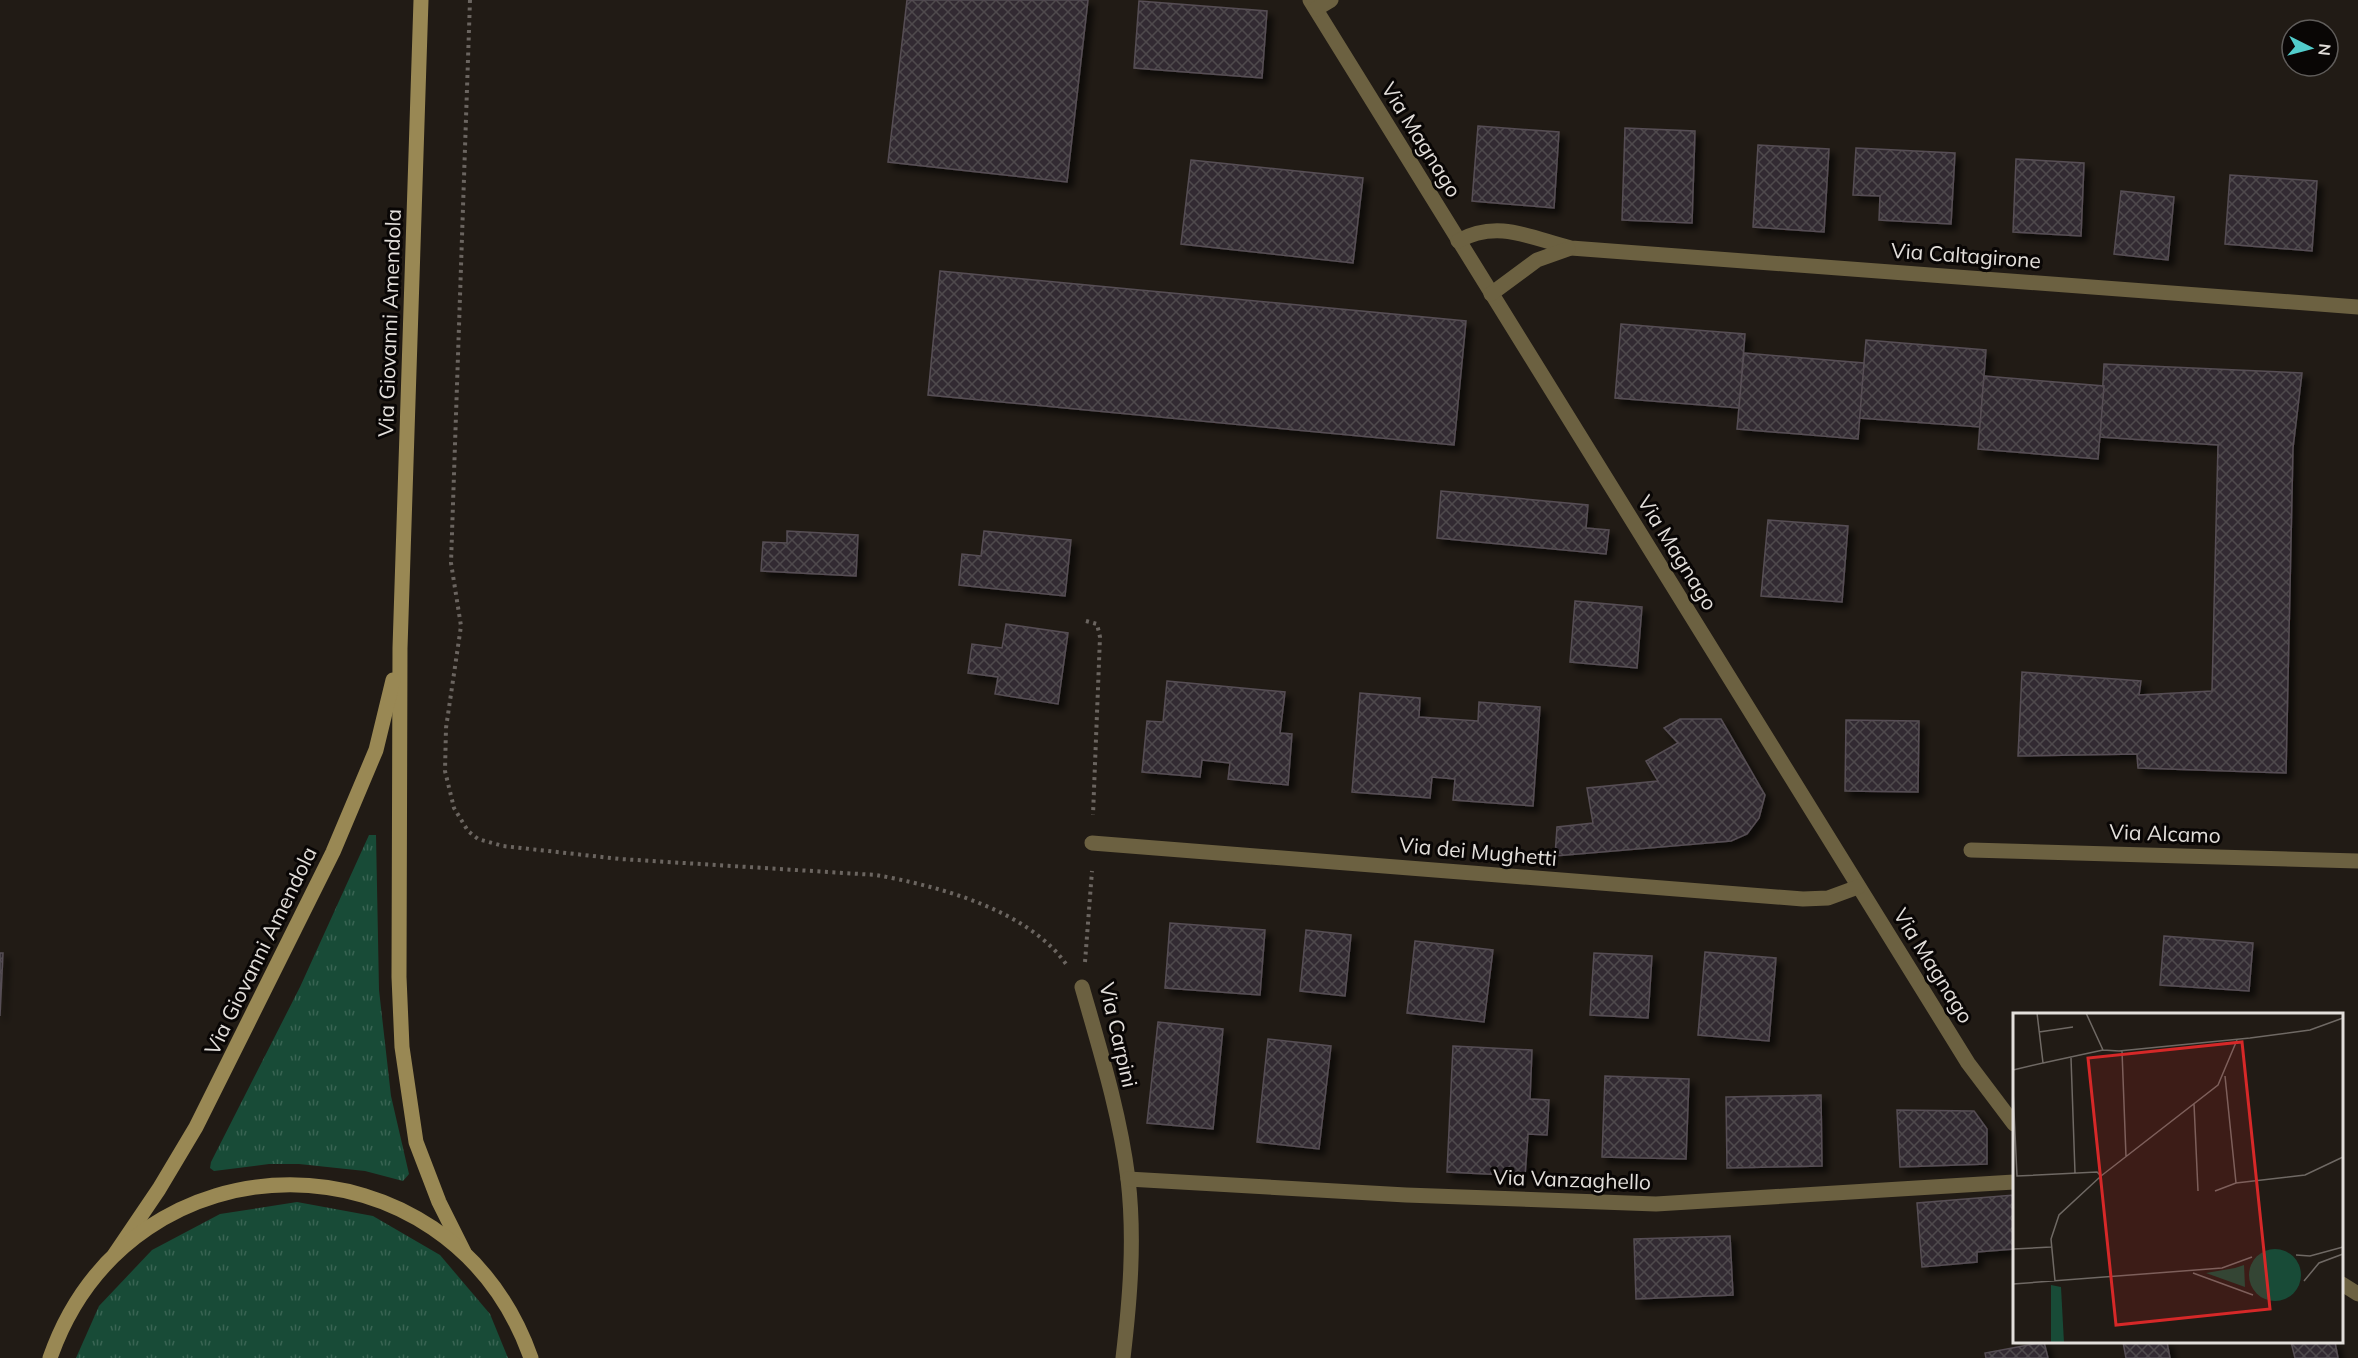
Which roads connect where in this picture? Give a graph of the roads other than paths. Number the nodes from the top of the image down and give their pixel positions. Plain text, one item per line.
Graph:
1 (421, 0) edge
2 (1331, 0) edge
3 (1313, 4) edge
4 (1458, 241) junction
5 (1571, 248) junction
6 (1491, 294) junction
7 (2358, 307) edge
8 (400, 648) junction
9 (1092, 843) road end
10 (1971, 850) dead end
11 (2358, 861) edge
12 (1858, 886) junction
13 (1082, 987) road end
14 (2013, 1123) edge
15 (1128, 1179) junction
16 (2013, 1182) edge
17 (464, 1252) junction
18 (115, 1254) junction
19 (2343, 1285) edge
20 (2358, 1294) edge
21 (50, 1358) edge
22 (531, 1358) edge
23 (1123, 1358) edge

1 - 8 main road, Via Giovanni Amendola
2 - 3 street
3 - 4 street, Via Magnago
4 - 5 street, Via Caltagirone
4 - 6 street, Via Magnago
5 - 6 street, Via Caltagirone
5 - 7 street, Via Caltagirone
6 - 12 street, Via Magnago
8 - 17 main road, Via Giovanni Amendola
8 - 18 main road, Via Giovanni Amendola
9 - 12 street, Via dei Mughetti
10 - 11 street, Via Alcamo
12 - 14 street, Via Magnago
13 - 15 street, Via Carpini
15 - 16 street, Via Vanzaghello
15 - 23 street, Via Carpini
17 - 18 main road, Via Giovanni Amendola
17 - 22 main road, Via Giovanni Amendola
18 - 21 main road, Via Giovanni Amendola
19 - 20 street

